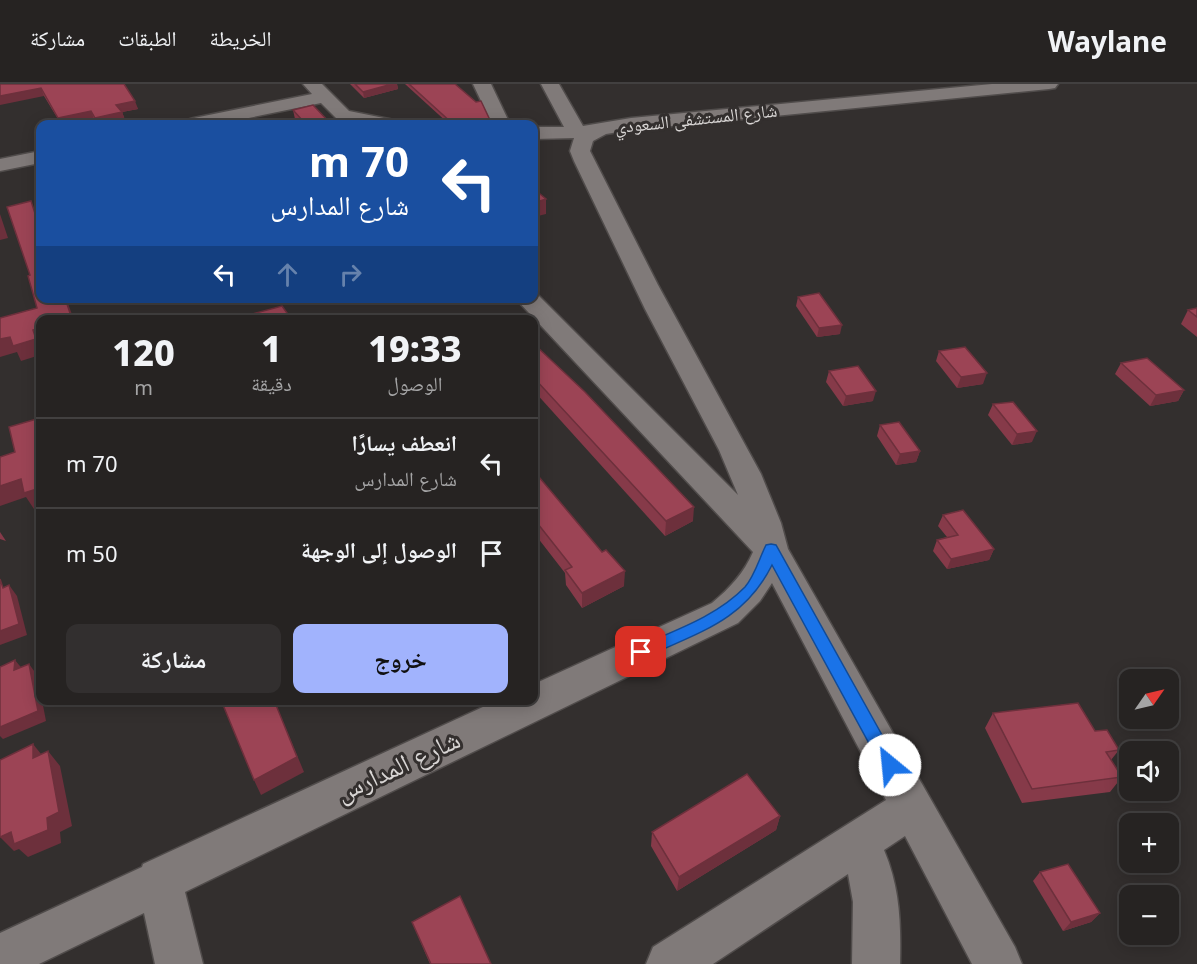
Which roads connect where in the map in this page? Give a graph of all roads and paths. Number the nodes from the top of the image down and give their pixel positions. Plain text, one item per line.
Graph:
1 (482, 84) edge
2 (550, 84) edge
3 (1048, 84) edge
4 (319, 88) edge
5 (208, 120) edge
6 (348, 120) edge
7 (499, 120) edge
8 (584, 132) junction
9 (538, 133) edge
10 (36, 158) edge
11 (0, 165) edge
12 (532, 303) edge
13 (771, 549) junction
14 (538, 701) edge
15 (530, 705) edge
16 (912, 807) junction
17 (857, 842) junction
18 (159, 880) junction
19 (0, 958) edge
20 (179, 964) edge
21 (670, 964) edge
22 (876, 964) edge
23 (998, 964) edge

1 - 7 street
2 - 8 street
3 - 8 street, شارع المستشفى السعودي
4 - 5 street
4 - 6 street
8 - 9 street
8 - 13 street, شارع المستشفى السعودي
10 - 11 street
12 - 13 street
13 - 14 street, شارع المدارس
13 - 16 street
15 - 18 street, شارع المدارس
16 - 17 street
16 - 23 street
17 - 21 street
17 - 22 street
18 - 19 street, شارع المدارس
18 - 20 street

